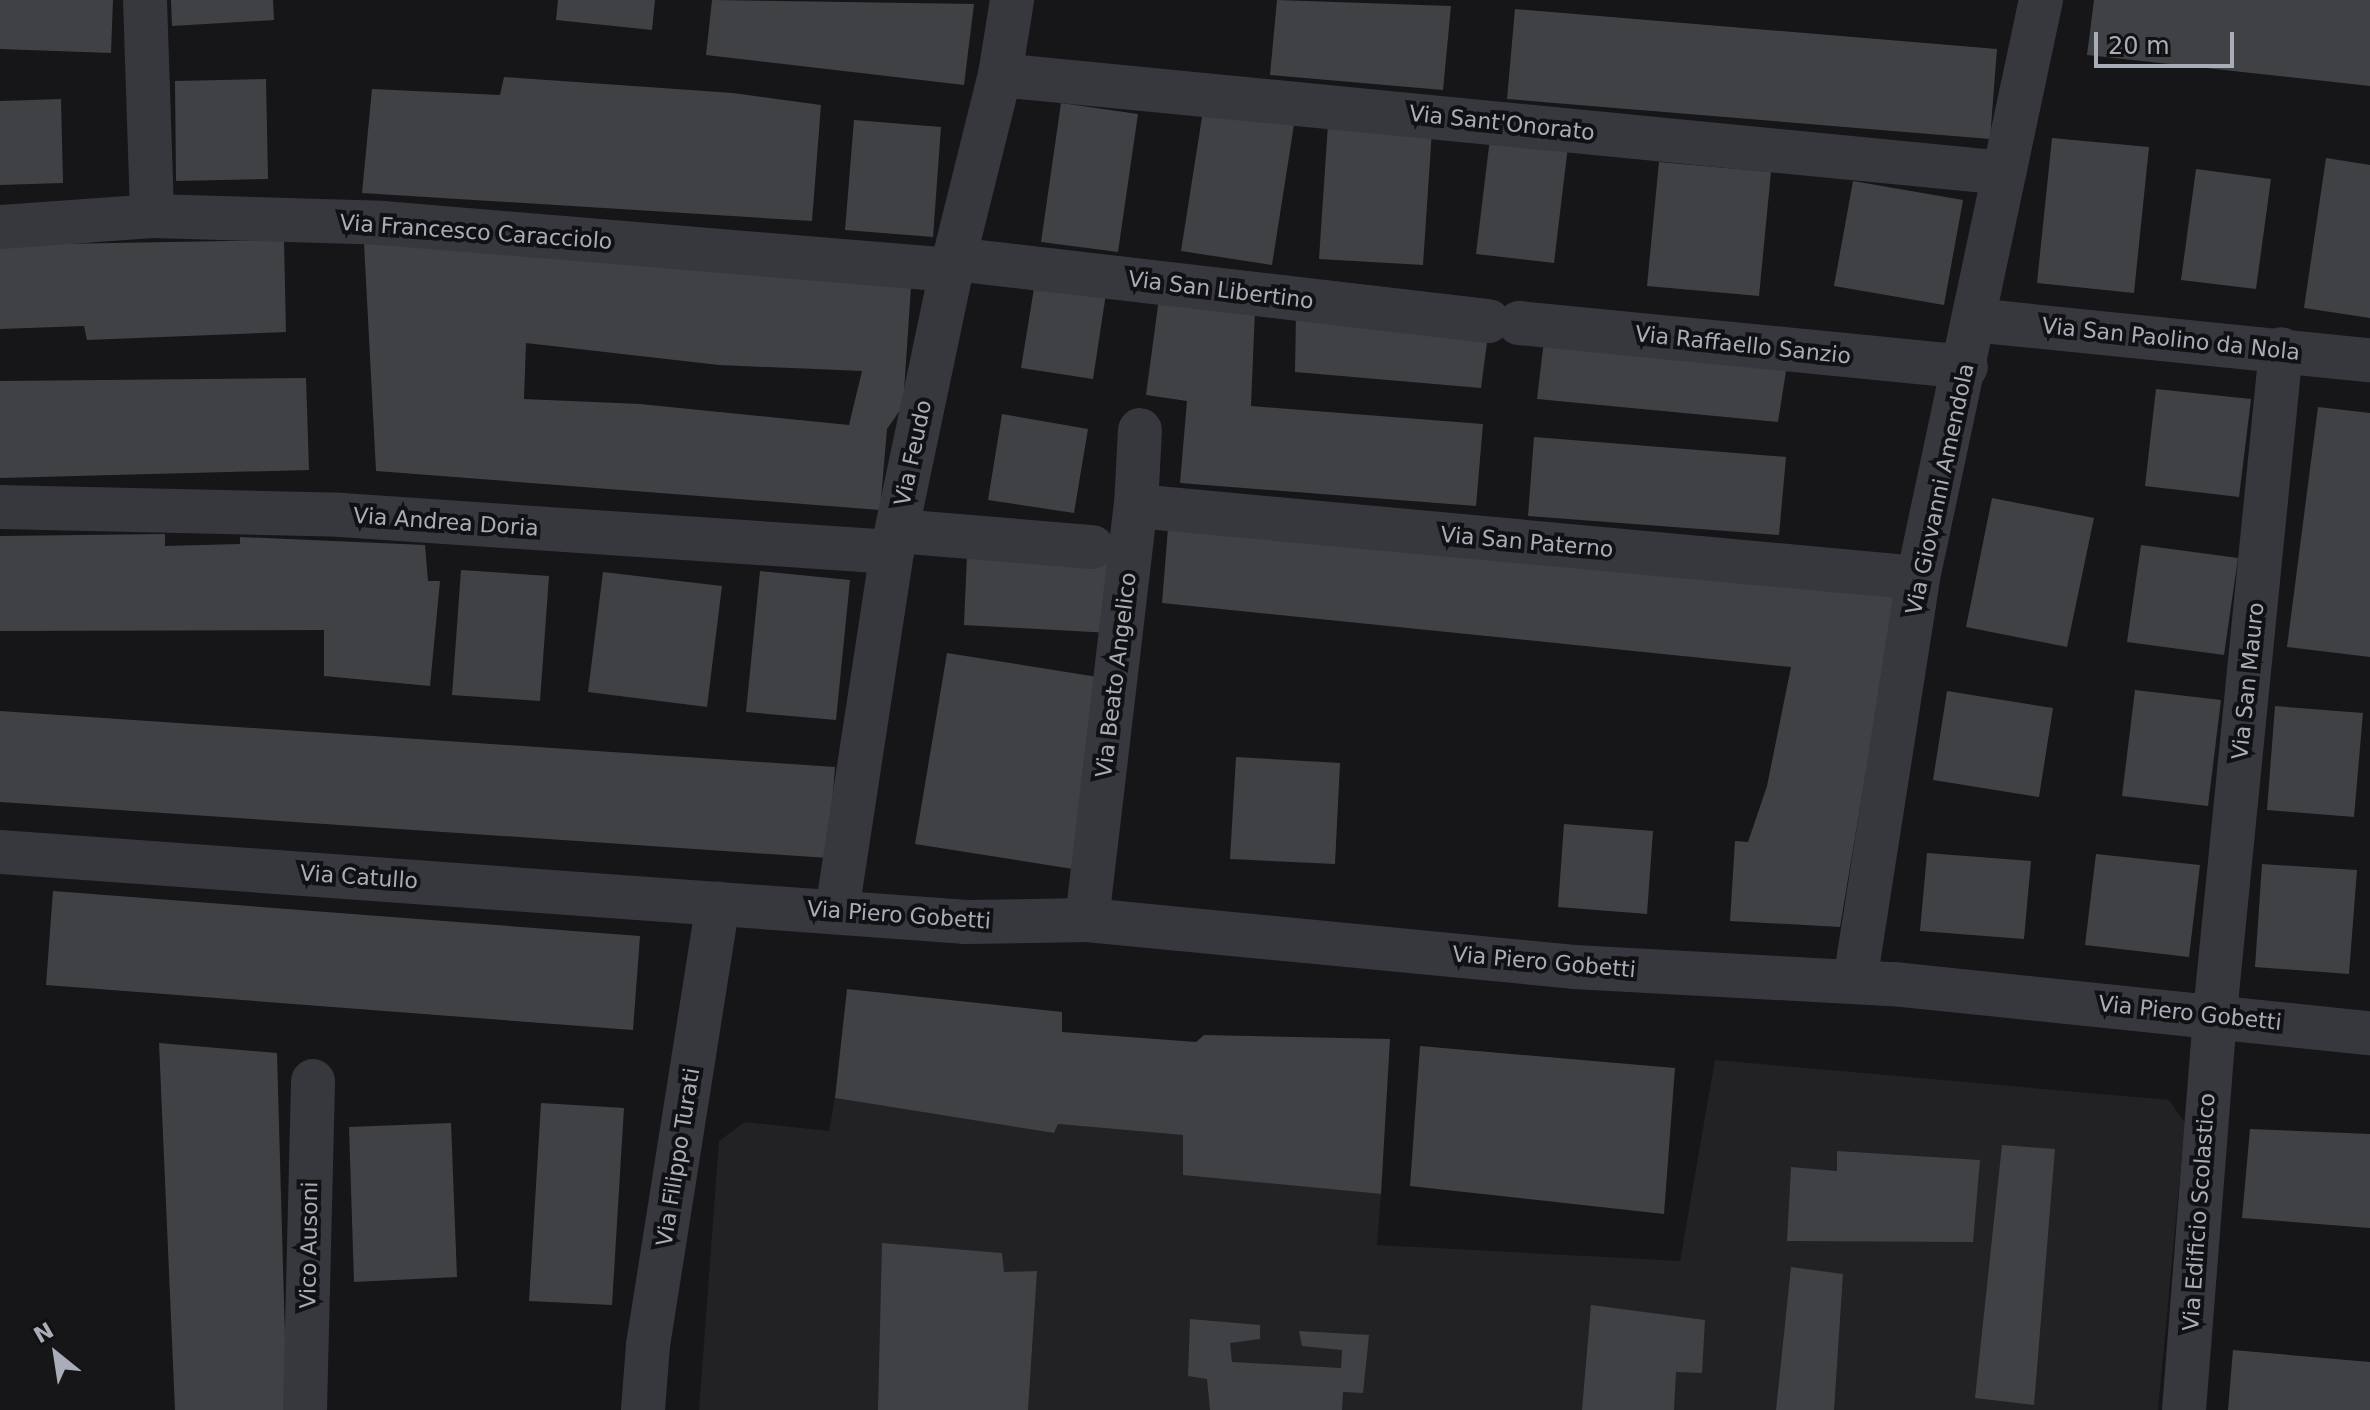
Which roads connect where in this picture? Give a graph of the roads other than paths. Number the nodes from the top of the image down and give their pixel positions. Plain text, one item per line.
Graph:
1 (145, 0) edge
2 (1012, 0) edge
3 (2041, 0) edge
4 (1000, 75) junction
5 (2004, 173) junction
6 (152, 216) junction
7 (0, 227) edge
8 (952, 265) junction
9 (1973, 320) junction
10 (1504, 322) joint
11 (2281, 349) junction
12 (2370, 360) edge
13 (1966, 367) junction
14 (1140, 430) dead end
15 (1136, 506) junction
16 (0, 507) edge
17 (894, 542) junction
18 (1092, 547) dead end
19 (1918, 578) junction
20 (0, 852) edge
21 (718, 904) junction
22 (837, 911) junction
23 (1087, 920) junction
24 (1855, 981) junction
25 (2215, 1013) junction
26 (2370, 1033) edge
27 (313, 1081) dead end
28 (305, 1410) edge
29 (643, 1410) edge
30 (2184, 1410) edge

1 - 6 street
2 - 4 street, Via Feudo
3 - 5 street, Via Giovanni Amendola
4 - 5 street, Via Sant'Onorato
4 - 8 street, Via Feudo
5 - 9 street, Via Giovanni Amendola
6 - 7 street, Via Francesco Caracciolo
6 - 8 street, Via Francesco Caracciolo
8 - 10 street, Via San Libertino
8 - 17 street, Via Feudo
9 - 11 street, Via San Paolino da Nola
9 - 13 street, Via Giovanni Amendola
10 - 13 street, Via Raffaello Sanzio
11 - 12 street, Via San Paolino da Nola
11 - 25 street, Via San Mauro
13 - 19 street, Via Giovanni Amendola
14 - 15 street, Via Beato Angelico
15 - 19 street, Via San Paterno
15 - 23 street, Via Beato Angelico
16 - 17 street, Via Andrea Doria
17 - 18 street, Via Andrea Doria
17 - 22 street, Via Feudo
19 - 24 street, Via Giovanni Amendola
20 - 21 street, Via Catullo
21 - 22 street, Via Piero Gobetti
21 - 29 street, Via Filippo Turati
22 - 23 street, Via Piero Gobetti
23 - 24 street, Via Piero Gobetti
24 - 25 street, Via Piero Gobetti
25 - 26 street, Via Piero Gobetti
25 - 30 street, Via Edificio Scolastico
27 - 28 street, Vico Ausoni

